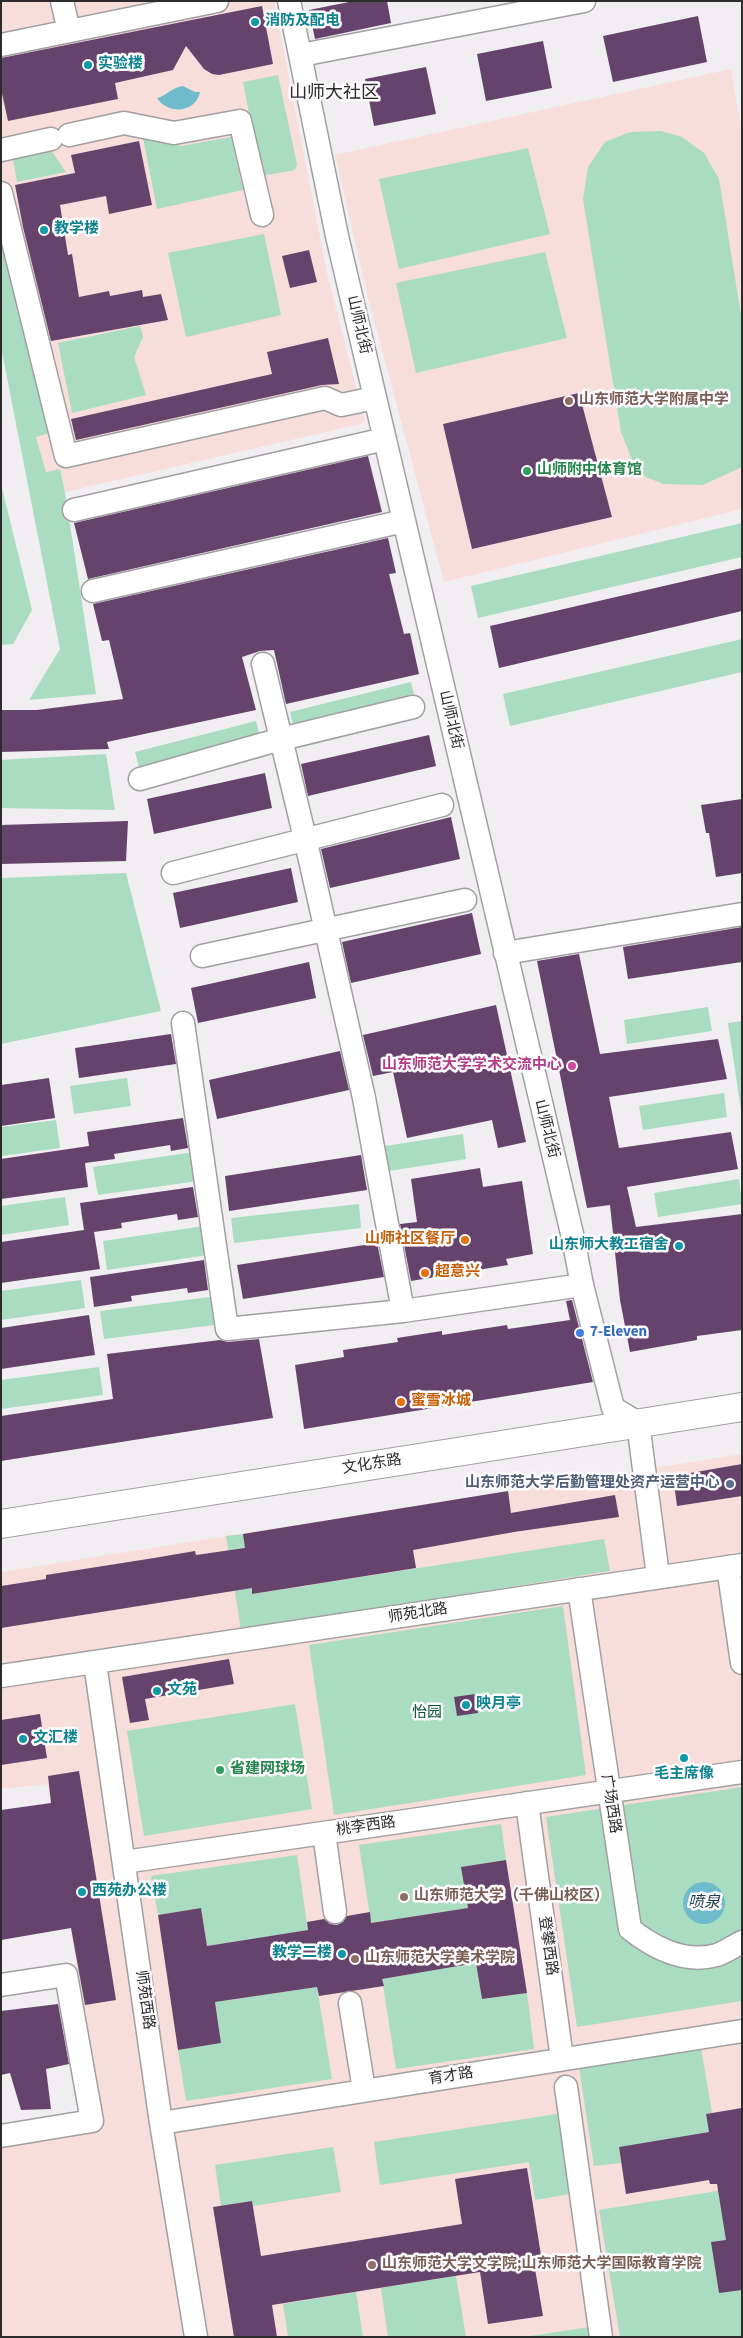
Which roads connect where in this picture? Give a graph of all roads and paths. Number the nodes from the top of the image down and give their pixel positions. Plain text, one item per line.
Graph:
1 (62, 1) edge
2 (217, 1) edge
3 (289, 1) edge
4 (584, 1) edge
5 (68, 31) junction
6 (1, 45) edge
7 (301, 55) junction
8 (1, 150) edge
9 (1, 193) edge
10 (262, 215) dead end
11 (375, 398) junction
12 (385, 439) junction
13 (74, 510) dead end
14 (404, 521) junction
15 (93, 591) dead end
16 (262, 664) dead end
17 (413, 707) dead end
18 (281, 740) junction
19 (140, 779) dead end
20 (442, 805) dead end
21 (305, 838) junction
22 (173, 873) dead end
23 (464, 900) dead end
24 (742, 914) edge
25 (326, 930) junction
26 (505, 953) junction
27 (202, 956) dead end
28 (183, 1023) dead end
29 (582, 1285) junction
30 (402, 1311) junction
31 (742, 1407) edge
32 (638, 1423) junction
33 (1, 1524) edge
34 (735, 1566) edge
35 (658, 1576) junction
36 (579, 1589) junction
37 (95, 1663) junction
38 (742, 1663) edge
39 (1, 1676) edge
40 (742, 1772) edge
41 (608, 1790) junction
42 (527, 1803) junction
43 (324, 1833) junction
44 (124, 1862) junction
45 (335, 1912) dead end
46 (742, 1942) edge
47 (1, 1985) edge
48 (350, 2003) dead end
49 (742, 2031) edge
50 (562, 2059) junction
51 (566, 2087) dead end
52 (364, 2090) junction
53 (161, 2122) junction
54 (1, 2136) edge
55 (196, 2337) edge
56 (601, 2337) edge

1 - 5 street
2 - 5 street
3 - 7 street, 山师北街
4 - 7 street
5 - 6 street
7 - 11 street, 山师北街
8 - 10 street
9 - 11 street
11 - 12 street, 山师北街
12 - 13 street
12 - 14 street, 山师北街
14 - 15 street
14 - 26 street, 山师北街
16 - 18 street
17 - 18 street
18 - 19 street
18 - 21 street
20 - 21 street
21 - 22 street
21 - 25 street
23 - 25 street
24 - 26 street
25 - 27 street
25 - 30 street
26 - 29 street, 山师北街
28 - 30 street
29 - 30 street
29 - 32 street, 山师北街
31 - 32 main road, 文化东路
32 - 33 main road, 文化东路
32 - 35 street
34 - 35 street, 师苑北路
34 - 38 street
35 - 36 street, 师苑北路
36 - 37 street, 师苑北路
36 - 41 street, 广场西路
37 - 39 street, 师苑北路
37 - 44 street, 师苑西路
40 - 41 street, 桃李西路
41 - 42 street, 桃李西路
41 - 46 street, 广场西路
42 - 43 street, 桃李西路
42 - 50 street, 登攀西路
43 - 44 street, 桃李西路
43 - 45 street
44 - 53 street, 师苑西路
47 - 54 street
48 - 52 street
49 - 50 street, 育才路
50 - 52 street, 育才路
51 - 56 street
52 - 53 street, 育才路
53 - 55 street, 师苑西路

